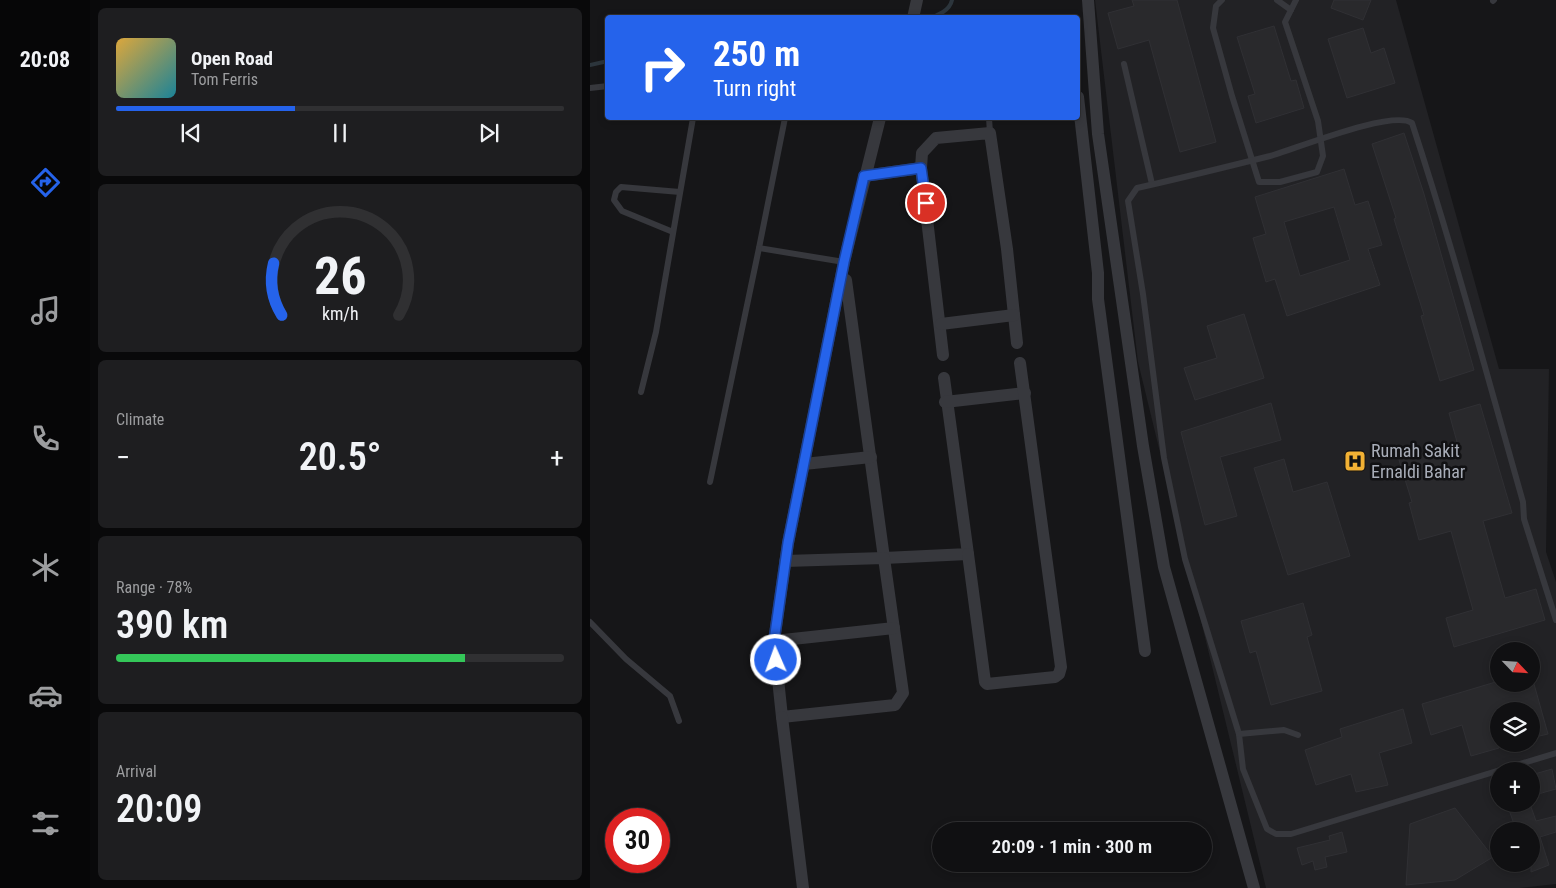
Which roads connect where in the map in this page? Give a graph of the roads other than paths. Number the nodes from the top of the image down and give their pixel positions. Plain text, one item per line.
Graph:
1 (917, 0) edge
2 (1088, 0) edge
3 (1222, 0) edge
4 (1277, 0) edge
5 (1296, 0) edge
6 (1291, 10) junction
7 (913, 15) edge
8 (1124, 64) dead end
9 (605, 86) edge
10 (590, 88) edge
11 (1080, 115) edge
12 (692, 120) edge
13 (785, 120) edge
14 (879, 120) edge
15 (988, 120) edge
16 (990, 133) junction
17 (1319, 138) junction
18 (1253, 159) junction
19 (921, 168) junction
20 (864, 176) junction
21 (1152, 184) junction
22 (680, 192) junction
23 (673, 232) junction
24 (759, 248) junction
25 (844, 262) junction
26 (1014, 315) junction
27 (941, 324) junction
28 (1017, 343) dead end
29 (943, 355) dead end
30 (1020, 363) dead end
31 (944, 378) dead end
32 (641, 392) dead end
33 (1025, 393) junction
34 (946, 402) junction
35 (871, 457) junction
36 (804, 464) junction
37 (710, 482) dead end
38 (968, 554) junction
39 (884, 558) junction
40 (785, 561) junction
41 (1556, 620) edge
42 (590, 622) edge
43 (894, 628) junction
44 (774, 641) junction
45 (1145, 651) dead end
46 (782, 716) junction
47 (679, 721) dead end
48 (1240, 734) junction
49 (1298, 735) dead end
50 (1556, 753) edge
51 (803, 888) edge
52 (1254, 888) edge

1 - 7 street
2 - 52 street
3 - 18 lane
4 - 6 lane
5 - 6 lane
6 - 17 lane
8 - 21 lane
9 - 10 lane
11 - 45 street
12 - 22 lane
13 - 24 lane
14 - 20 street
15 - 16 lane
16 - 19 street
16 - 26 street
17 - 18 lane
17 - 18 lane
17 - 41 lane
18 - 21 lane
19 - 20 street
19 - 27 street
20 - 25 street
21 - 48 lane
22 - 23 lane
22 - 23 lane
23 - 32 lane
24 - 25 lane
24 - 37 lane
25 - 35 street
25 - 36 street
26 - 27 street
26 - 28 street
27 - 29 street
30 - 33 street
31 - 34 street
33 - 34 street
33 - 38 street
34 - 38 street
35 - 36 street
35 - 39 street
36 - 40 street
38 - 39 street
39 - 40 street
39 - 43 street
40 - 44 street
42 - 47 lane
43 - 44 street
43 - 46 street
44 - 46 street
46 - 51 street
48 - 49 lane
48 - 50 lane

